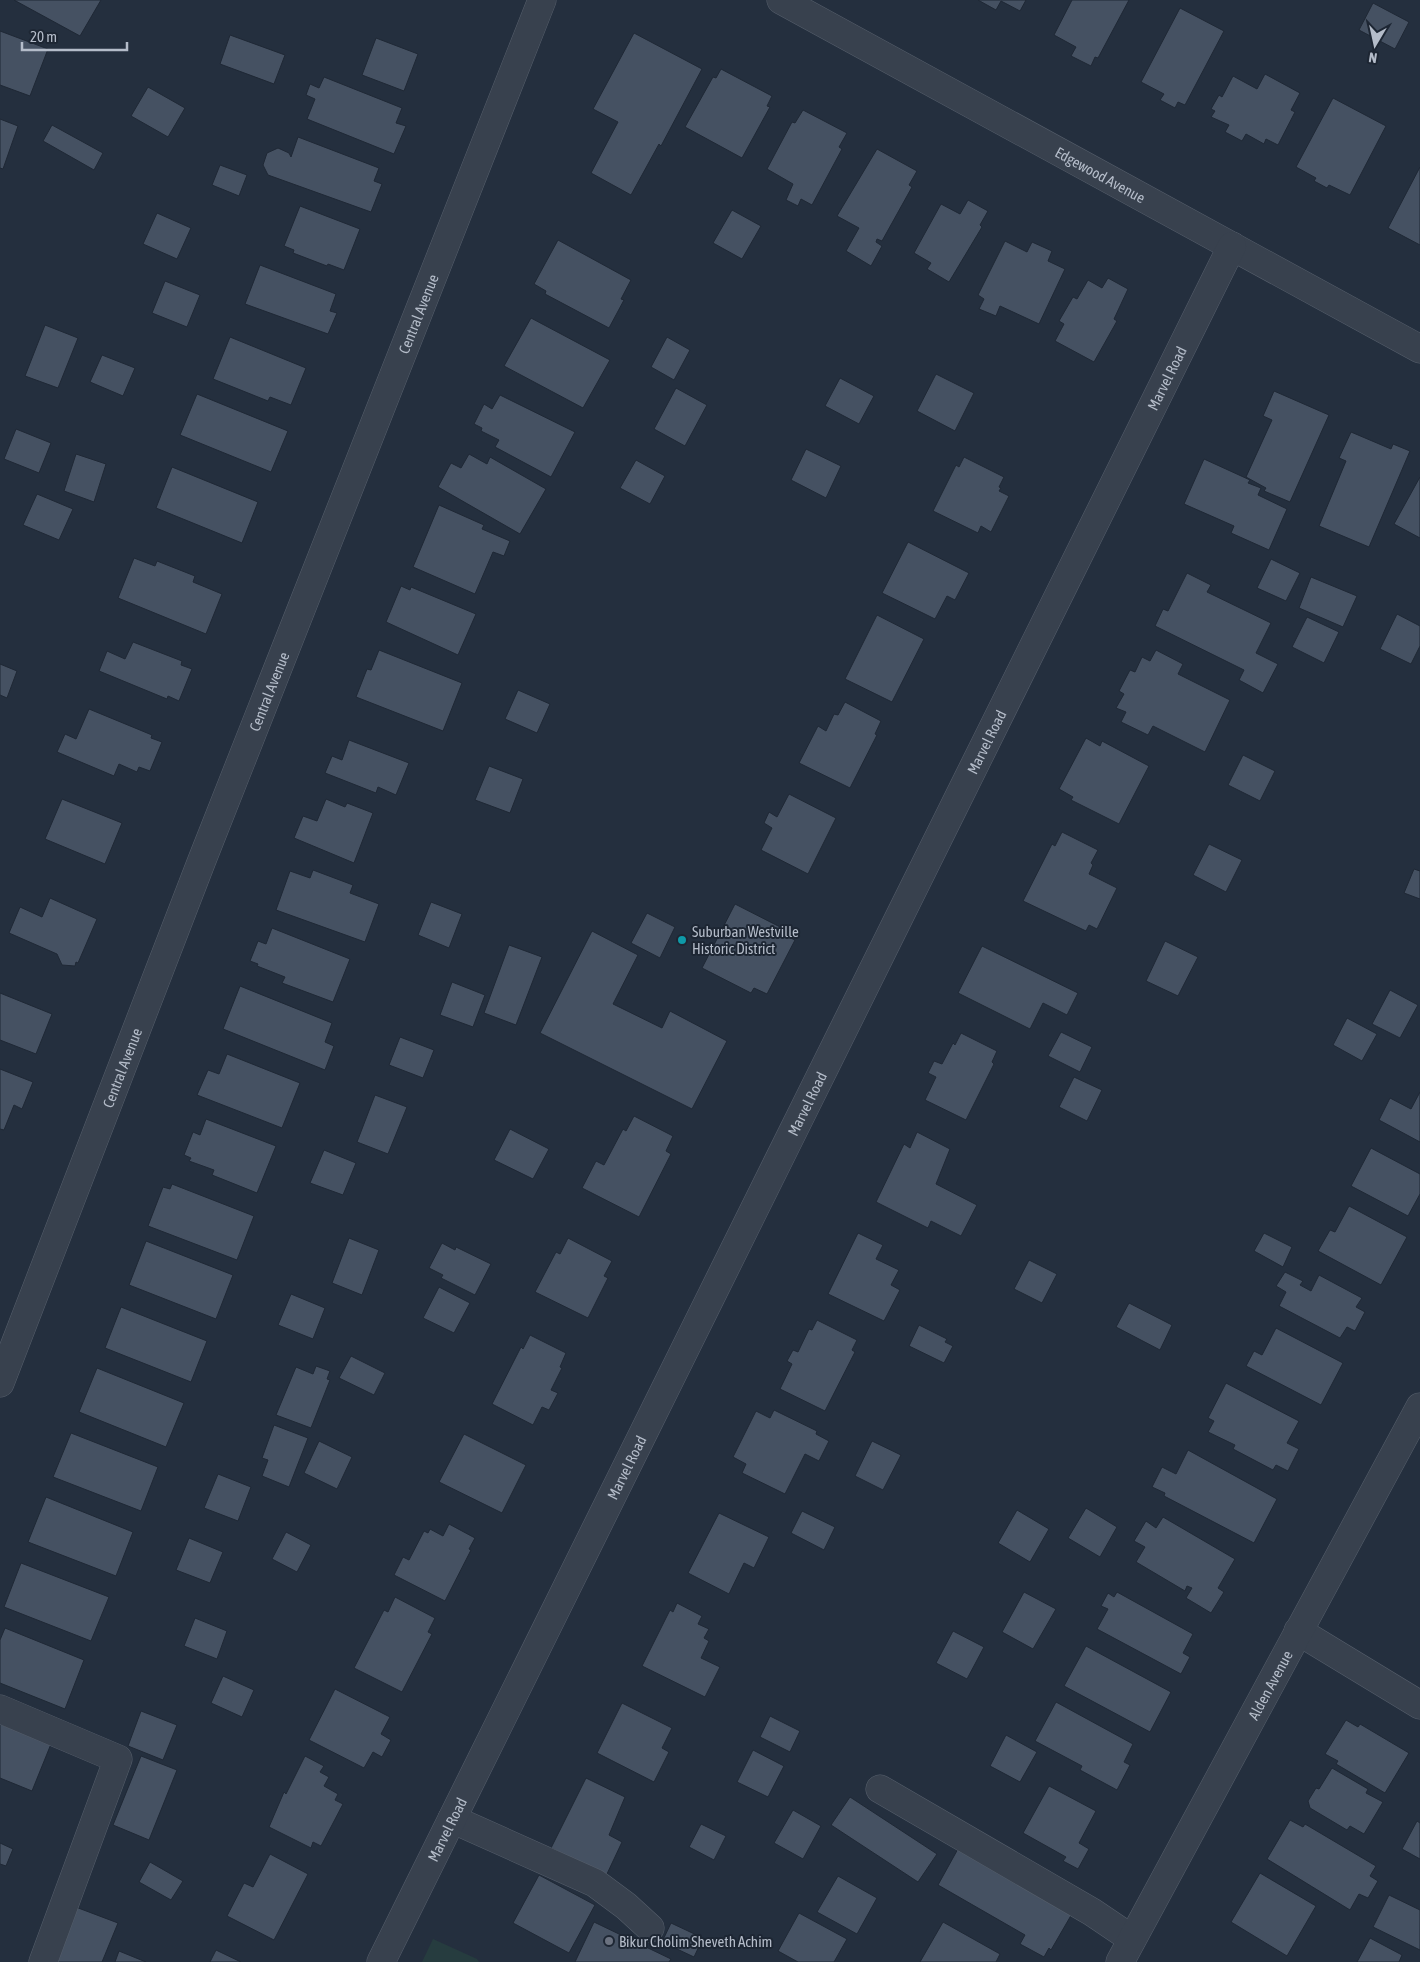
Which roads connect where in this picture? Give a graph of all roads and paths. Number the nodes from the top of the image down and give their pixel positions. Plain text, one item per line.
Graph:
1 (542, 0) edge
2 (781, 0) edge
3 (1232, 246) junction
4 (1420, 349) edge
5 (0, 1382) edge
6 (1420, 1407) edge
7 (1298, 1631) junction
8 (1420, 1705) edge
9 (0, 1709) edge
10 (880, 1789) dead end
11 (452, 1819) junction
12 (650, 1928) dead end
13 (1126, 1950) edge
14 (42, 1962) edge
15 (381, 1962) edge

1 - 5 street, Central Avenue
2 - 3 street, Edgewood Avenue
3 - 4 street, Edgewood Avenue
3 - 11 street, Marvel Road
6 - 7 street, Alden Avenue
7 - 8 street
7 - 13 street, Alden Avenue
9 - 14 street
10 - 13 street
11 - 12 street
11 - 15 street, Marvel Road

